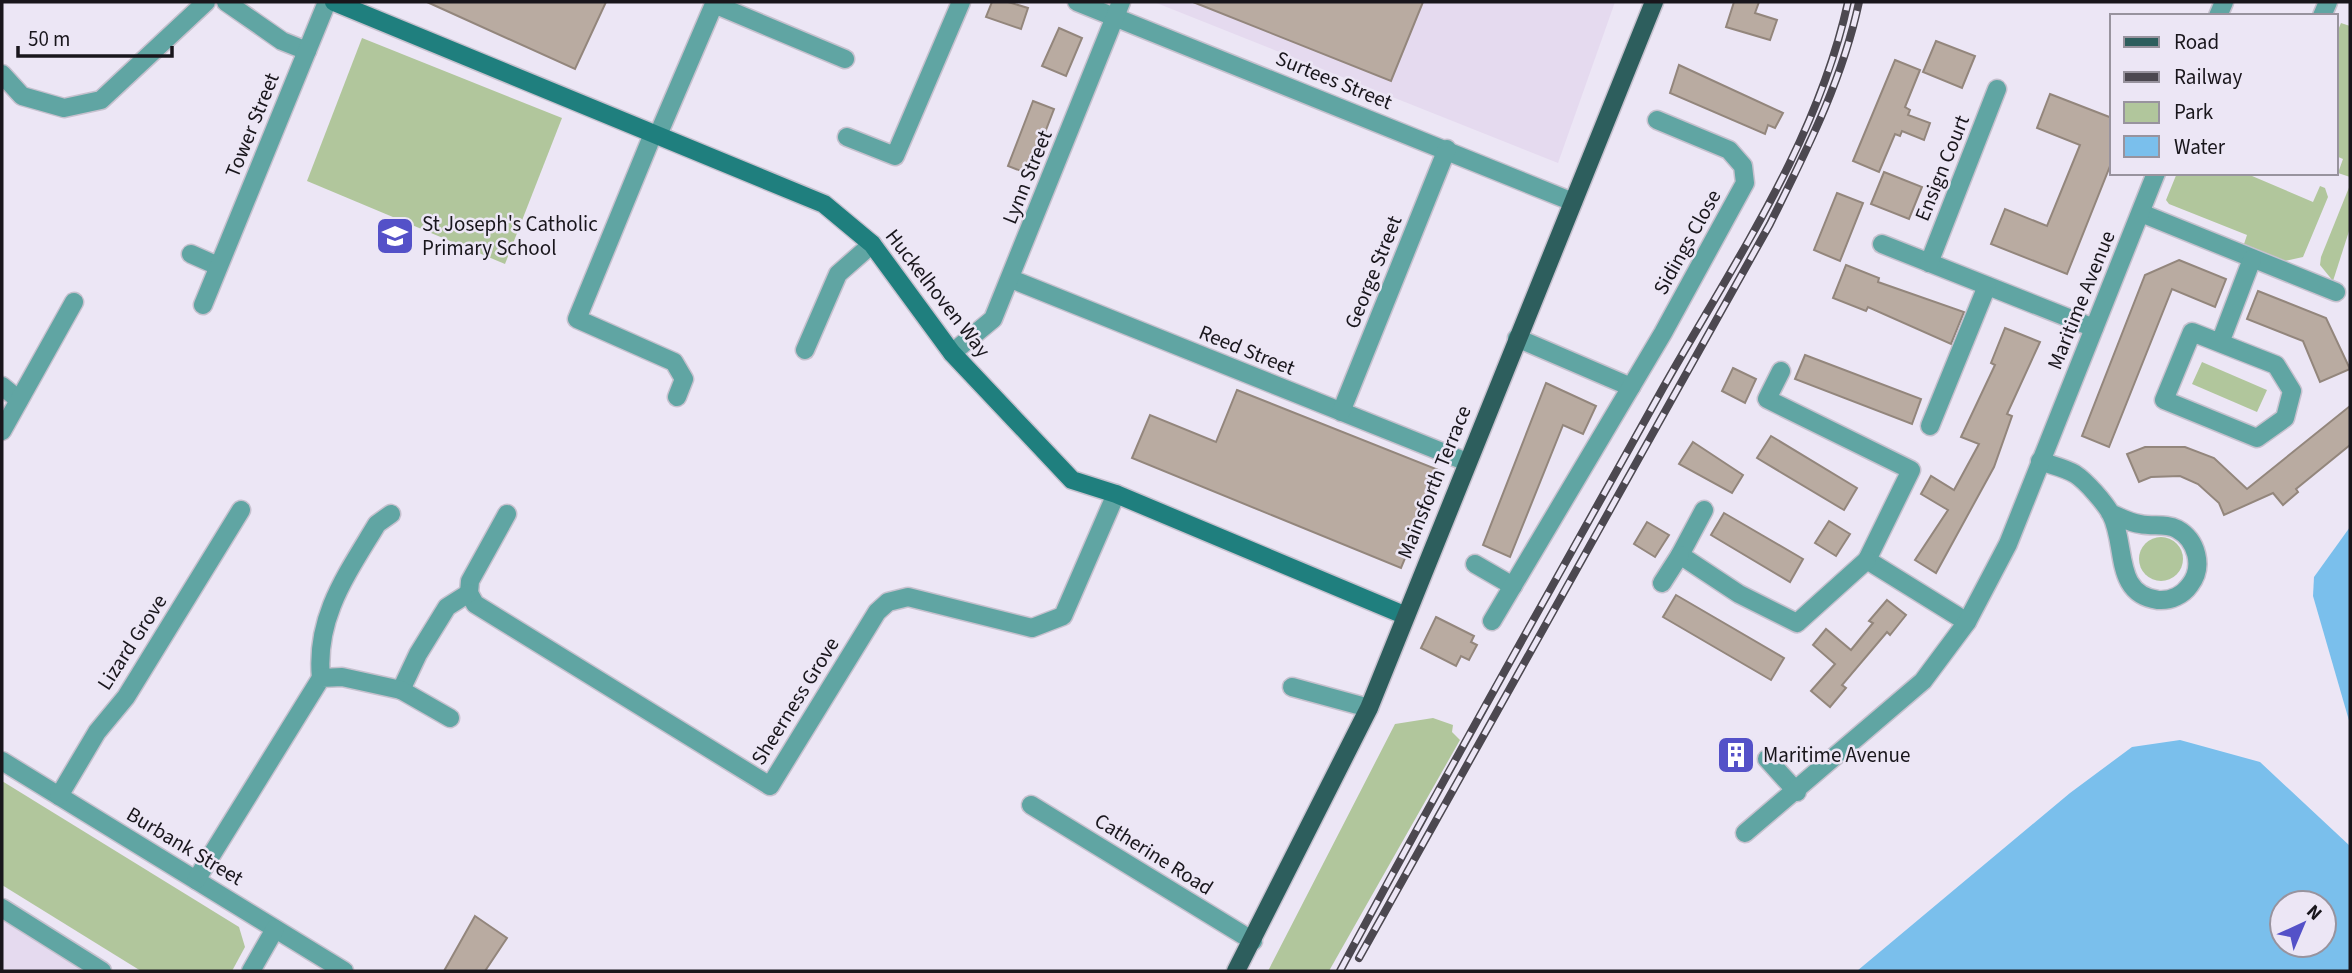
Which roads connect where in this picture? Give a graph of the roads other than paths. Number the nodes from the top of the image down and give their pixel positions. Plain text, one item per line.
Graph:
1 (206, 2) edge
2 (226, 2) edge
3 (327, 2) edge
4 (334, 2) edge
5 (961, 2) edge
6 (1077, 2) edge
7 (1654, 2) edge
8 (714, 3) edge
9 (1118, 9) edge
10 (307, 51) junction
11 (845, 59) dead end
12 (2, 74) edge
13 (1997, 89) dead end
14 (1657, 120) dead end
15 (656, 135) junction
16 (847, 137) dead end
17 (1447, 149) junction
18 (2155, 175) edge
19 (1573, 202) junction
20 (2141, 213) junction
21 (872, 244) junction
22 (1882, 244) dead end
23 (191, 254) dead end
24 (2252, 259) junction
25 (1929, 263) junction
26 (218, 266) junction
27 (1011, 279) junction
28 (1987, 286) junction
29 (2336, 292) dead end
30 (74, 302) dead end
31 (203, 305) dead end
32 (2094, 328) junction
33 (1517, 338) junction
34 (2220, 344) junction
35 (805, 350) dead end
36 (952, 353) junction
37 (1781, 372) dead end
38 (2, 386) edge
39 (1631, 387) junction
40 (677, 397) dead end
41 (19, 400) junction
42 (1341, 412) junction
43 (1930, 426) dead end
44 (2, 431) edge
45 (2040, 461) junction
46 (1467, 462) junction
47 (1116, 494) junction
48 (241, 510) dead end
49 (1704, 510) dead end
50 (2110, 513) junction
51 (391, 514) dead end
52 (507, 514) dead end
53 (1680, 555) junction
54 (1867, 560) junction
55 (1475, 564) dead end
56 (1662, 583) dead end
57 (1513, 586) junction
58 (469, 593) junction
59 (1404, 615) junction
60 (1492, 621) dead end
61 (1968, 622) junction
62 (321, 678) junction
63 (1292, 687) dead end
64 (401, 690) junction
65 (1369, 708) junction
66 (450, 718) dead end
67 (1767, 759) dead end
68 (2, 761) edge
69 (1797, 792) junction
70 (59, 796) junction
71 (1031, 804) dead end
72 (1745, 833) dead end
73 (196, 880) junction
74 (2, 908) edge
75 (275, 929) junction
76 (1253, 941) junction
77 (102, 971) edge
78 (251, 971) edge
79 (344, 971) edge
80 (1236, 971) edge

1 - 12 street
2 - 10 street
3 - 10 street, Tower Street
4 - 15 street, Huckelhoven Way
5 - 16 street
6 - 9 street, Surtees Street
7 - 19 main road, Mainsforth Terrace
8 - 11 street
8 - 15 street
9 - 17 street, Surtees Street
9 - 27 street, Lynn Street
10 - 26 street, Tower Street
13 - 25 street, Ensign Court
14 - 39 street, Sidings Close
15 - 21 street, Huckelhoven Way
15 - 40 street
17 - 19 street, Surtees Street
17 - 42 street, George Street
18 - 20 street, Maritime Avenue
19 - 33 main road, Mainsforth Terrace
20 - 24 street
20 - 32 street, Maritime Avenue
21 - 35 street
21 - 36 street, Huckelhoven Way
22 - 25 street
23 - 26 street
24 - 29 street
24 - 34 street
25 - 28 street
26 - 31 street, Tower Street
27 - 36 street, Lynn Street
27 - 42 street, Reed Street
28 - 32 street
28 - 43 street
30 - 41 street
32 - 45 street, Maritime Avenue
33 - 39 street
33 - 46 main road, Mainsforth Terrace
34 - 34 street
36 - 47 street, Huckelhoven Way
37 - 54 street
38 - 41 street
39 - 57 street, Sidings Close
41 - 44 street
42 - 46 street, Reed Street
45 - 50 street
45 - 61 street, Maritime Avenue
46 - 59 main road, Mainsforth Terrace
47 - 58 street, Sheerness Grove
47 - 59 street, Huckelhoven Way
48 - 70 street, Lizard Grove
49 - 53 street
50 - 50 street
51 - 62 street
52 - 58 street
53 - 54 street
53 - 56 street
54 - 61 street
55 - 57 street
57 - 60 street, Sidings Close
58 - 64 street
59 - 65 main road, Mainsforth Terrace
61 - 69 street, Maritime Avenue
62 - 64 street
62 - 73 street
63 - 65 street
64 - 66 street
65 - 76 main road, Mainsforth Terrace
67 - 69 street
68 - 70 street, Burbank Street
69 - 72 street, Maritime Avenue
70 - 73 street, Burbank Street
71 - 76 street, Catherine Road
73 - 75 street, Burbank Street
74 - 77 street
75 - 78 street
75 - 79 street, Burbank Street
76 - 80 main road, Mainsforth Terrace

